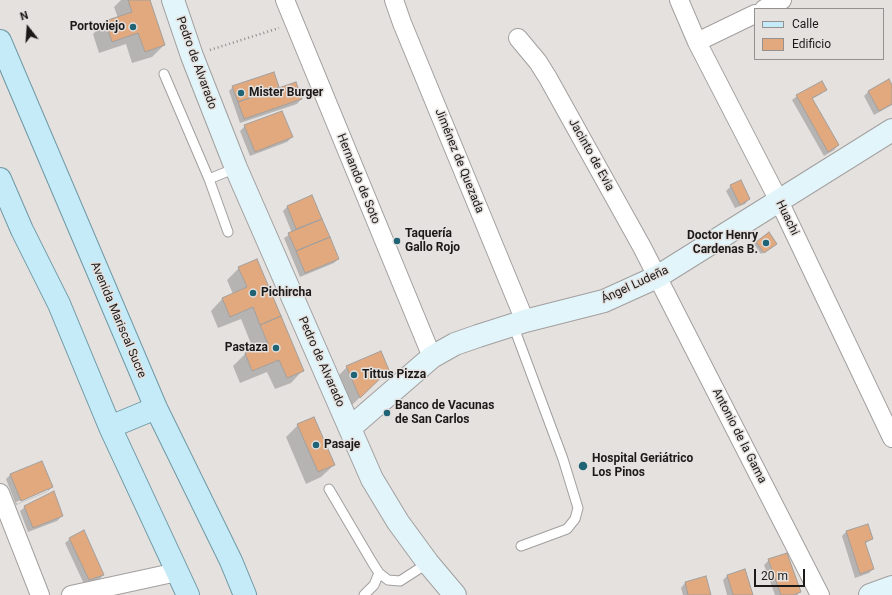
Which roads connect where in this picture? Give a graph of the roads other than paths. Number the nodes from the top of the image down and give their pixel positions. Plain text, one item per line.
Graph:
1 (173, 0) edge
2 (285, 0) edge
3 (394, 0) edge
4 (679, 0) edge
5 (782, 0) edge
6 (766, 8) edge
7 (754, 14) edge
8 (518, 38) dead end
9 (0, 41) edge
10 (697, 42) junction
11 (164, 74) dead end
12 (892, 130) edge
13 (236, 168) junction
14 (0, 179) edge
15 (209, 179) junction
16 (779, 201) junction
17 (228, 232) dead end
18 (657, 277) junction
19 (519, 323) junction
20 (432, 357) junction
21 (156, 408) junction
22 (110, 427) junction
23 (350, 428) junction
24 (892, 438) edge
25 (329, 489) dead end
26 (0, 493) edge
27 (521, 546) dead end
28 (428, 563) junction
29 (177, 572) junction
30 (379, 573) junction
31 (892, 588) edge
32 (40, 595) edge
33 (71, 595) edge
34 (188, 595) edge
35 (245, 595) edge
36 (364, 595) edge
37 (455, 595) edge
38 (820, 595) edge
39 (870, 595) edge

1 - 13 street, Pedro de Alvarado
2 - 20 street, Hernando de Soto
3 - 19 street, Jiménez de Quezada
4 - 10 street, Huachi
5 - 6 street
7 - 10 street
8 - 18 street, Jacinto de Evia
9 - 21 main road, Avenida Mariscal Sucre
10 - 16 street, Huachi
11 - 15 lane
12 - 16 street, Ángel Ludeña
13 - 15 lane
13 - 23 street, Pedro de Alvarado
14 - 22 main road
15 - 17 lane
16 - 18 street, Ángel Ludeña
16 - 24 street, Huachi
18 - 19 street, Ángel Ludeña
18 - 38 street, Antonio de la Gama
19 - 20 street, Ángel Ludeña
19 - 27 lane
20 - 23 street, Ángel Ludeña
21 - 22 main road
21 - 35 main road, Avenida Mariscal Sucre
22 - 29 main road
23 - 28 street, Pedro de Alvarado
25 - 30 lane
26 - 32 street
28 - 30 lane
28 - 37 street, Pedro de Alvarado
29 - 33 street
29 - 34 main road
30 - 36 lane
31 - 39 street

